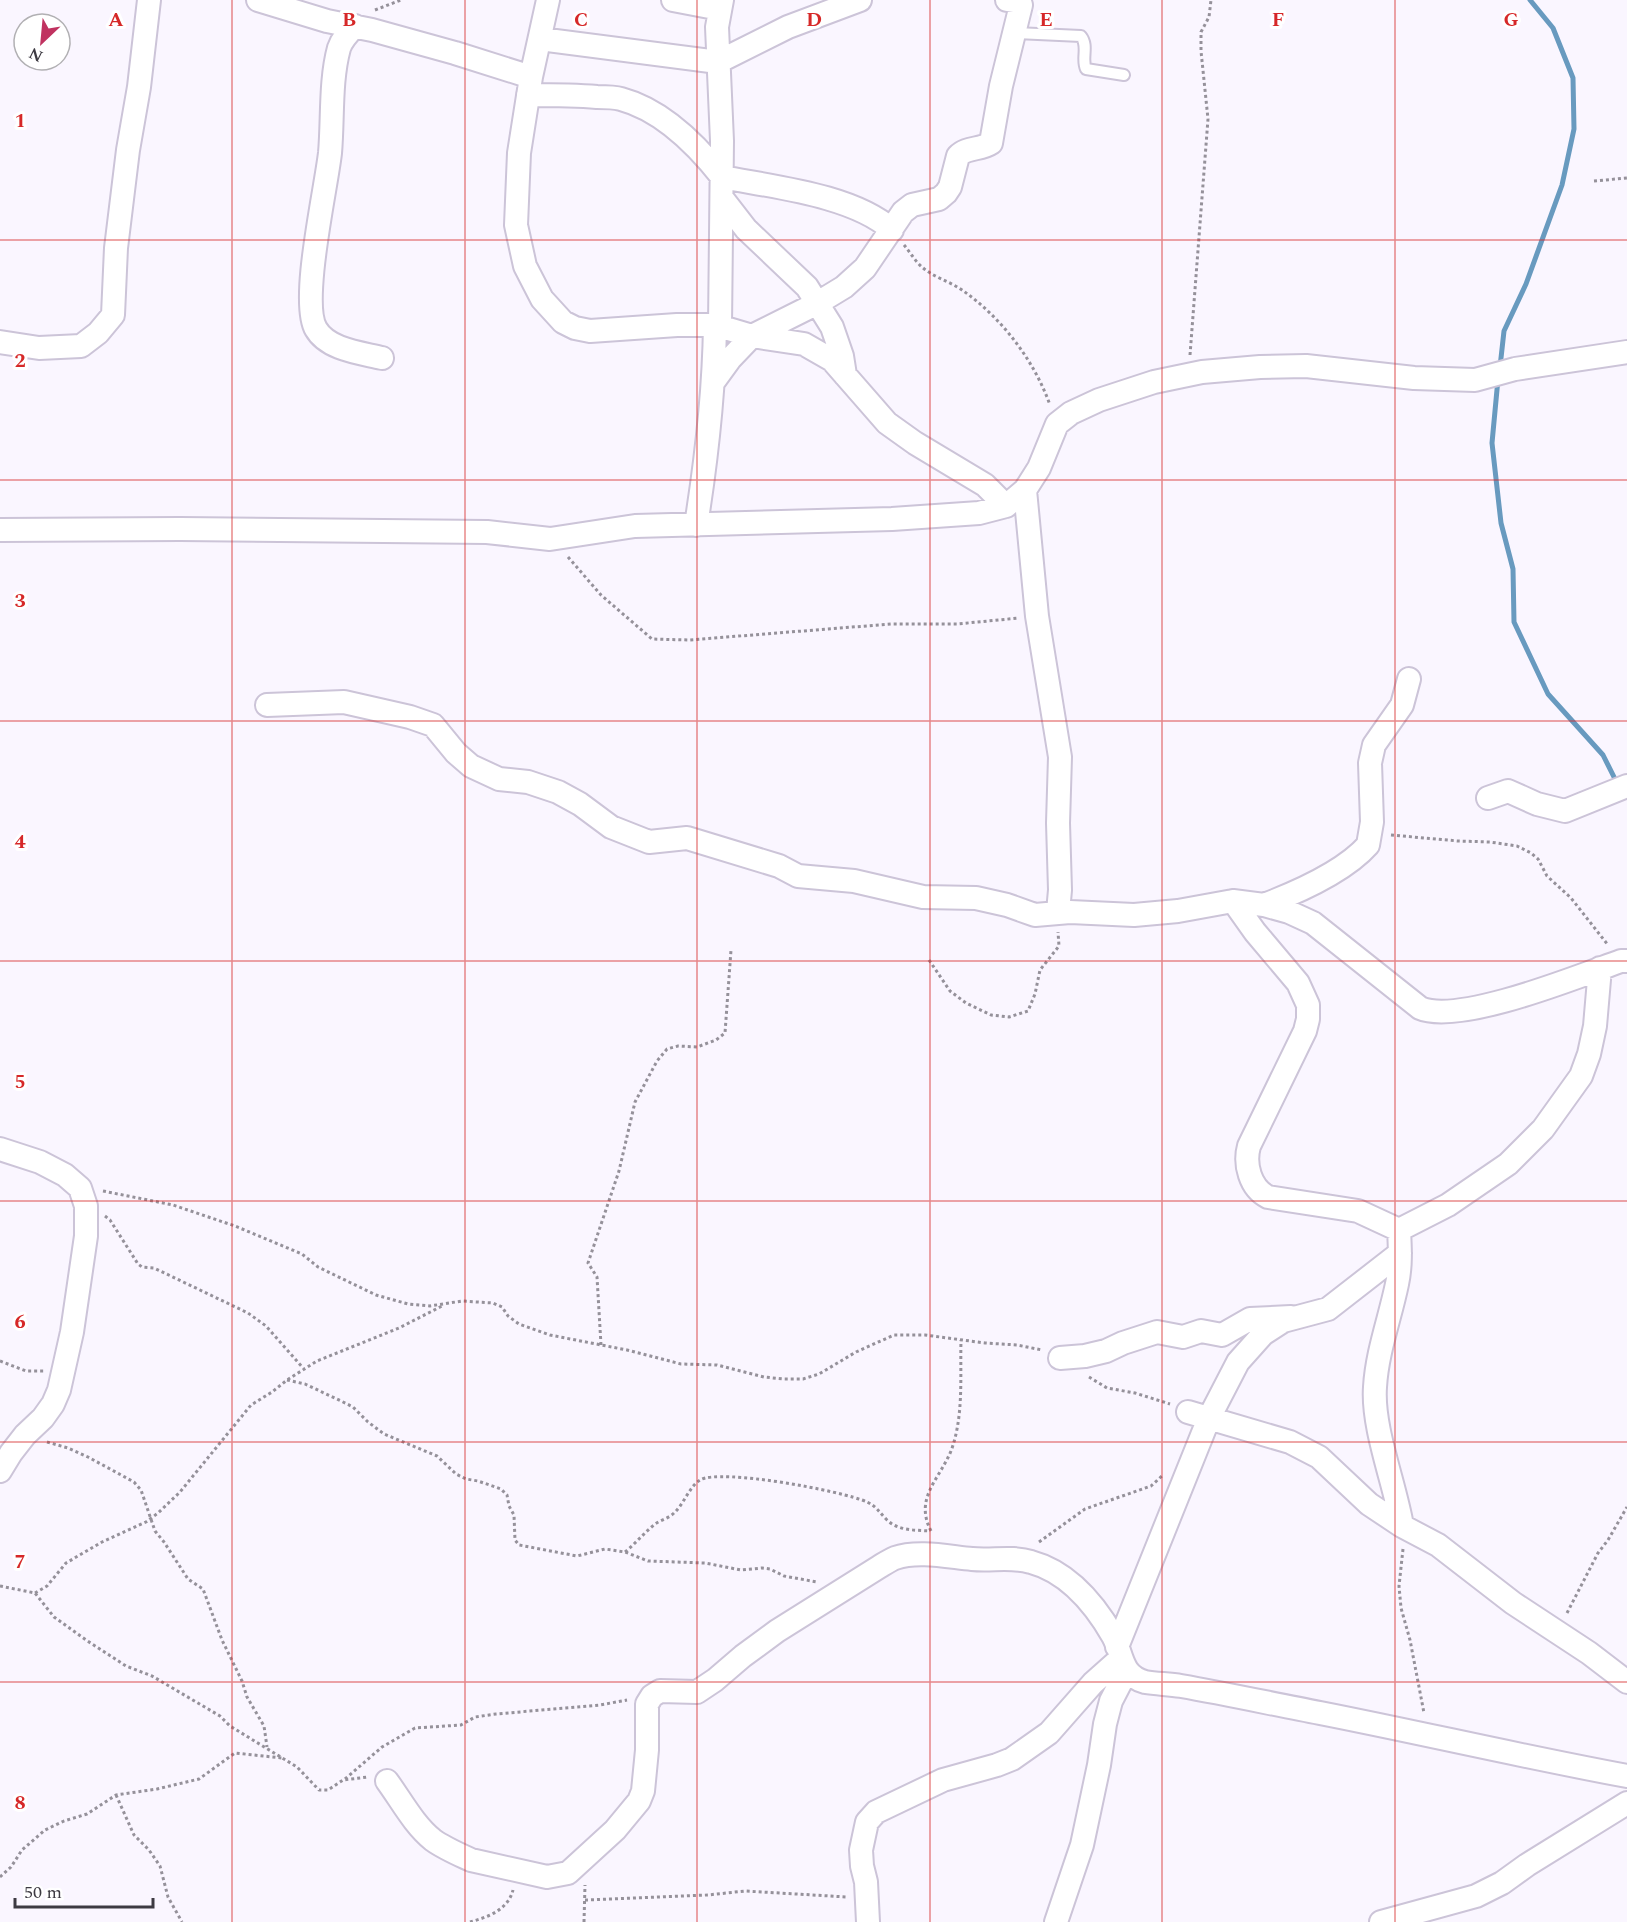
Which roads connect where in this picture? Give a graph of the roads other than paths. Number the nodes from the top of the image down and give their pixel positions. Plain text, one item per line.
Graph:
1 (149, 0) edge
2 (258, 0) edge
3 (548, 0) edge
4 (673, 0) edge
5 (860, 0) edge
6 (1007, 0) edge
7 (721, 4) edge
8 (355, 27) junction
9 (1014, 33) junction
10 (540, 39) junction
11 (718, 62) junction
12 (1124, 75) dead end
13 (529, 86) junction
14 (722, 187) junction
15 (892, 230) junction
16 (816, 304) junction
17 (717, 326) junction
18 (752, 336) junction
19 (0, 342) edge
20 (1627, 352) edge
21 (382, 358) dead end
22 (845, 376) junction
23 (714, 381) junction
24 (1025, 490) junction
25 (1006, 506) junction
26 (696, 525) junction
27 (0, 530) edge
28 (1409, 679) dead end
29 (267, 705) dead end
30 (1627, 786) edge
31 (1488, 798) dead end
32 (1233, 901) junction
33 (1264, 905) junction
34 (1058, 912) junction
35 (1616, 963) edge
36 (0, 1149) edge
37 (1399, 1230) junction
38 (1400, 1252) junction
39 (1301, 1316) junction
40 (1060, 1358) road end
41 (1199, 1415) junction
42 (0, 1472) edge
43 (1402, 1526) junction
44 (1122, 1659) junction
45 (1627, 1682) edge
46 (1627, 1776) edge
47 (387, 1781) road end
48 (1627, 1803) edge
49 (868, 1922) edge
50 (1056, 1922) edge
51 (1381, 1922) edge

1 - 19 street
2 - 8 street
3 - 10 street
4 - 7 street
5 - 11 street
6 - 9 street
7 - 11 street
8 - 13 street
8 - 21 street
9 - 12 lane
9 - 15 street
10 - 11 street
10 - 13 street
11 - 14 street
13 - 14 street
13 - 17 street
14 - 15 street
14 - 16 street
14 - 17 street
15 - 16 street
16 - 18 street
16 - 22 street
17 - 18 street
17 - 23 street
18 - 22 street
18 - 23 street
20 - 24 street
22 - 25 street
23 - 26 street
24 - 25 street
24 - 34 street
25 - 26 street
26 - 27 street
28 - 33 street
29 - 34 street
30 - 31 street
32 - 33 street
32 - 34 street
32 - 37 street
33 - 35 street
35 - 37 street
36 - 42 street
37 - 38 street
38 - 39 street
38 - 43 street
39 - 40 street
39 - 41 street
41 - 43 street
41 - 44 street
43 - 45 street
44 - 46 street
44 - 47 street
44 - 49 street
44 - 50 street
48 - 51 street

